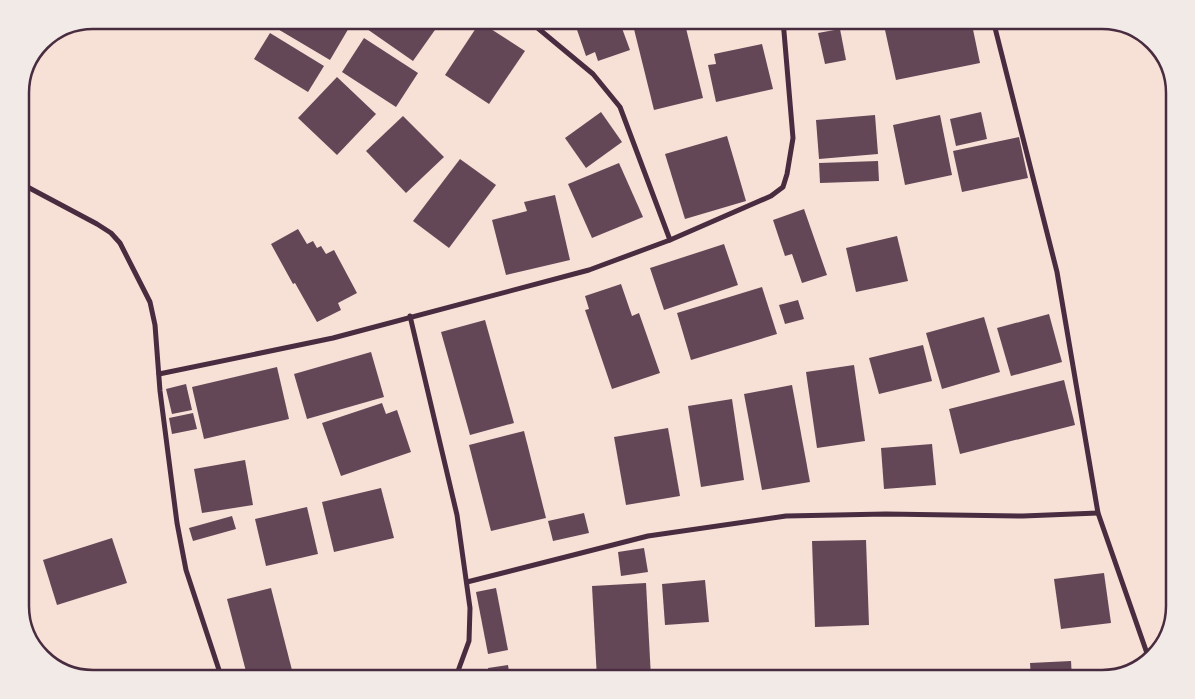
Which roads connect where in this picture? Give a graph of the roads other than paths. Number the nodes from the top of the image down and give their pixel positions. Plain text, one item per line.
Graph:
1 (539, 29) edge
2 (784, 29) edge
3 (994, 29) edge
4 (29, 188) edge
5 (670, 240) junction
6 (410, 316) junction
7 (159, 374) junction
8 (1098, 513) junction
9 (467, 582) junction
10 (1146, 652) edge
11 (219, 670) edge
12 (458, 670) edge

1 - 5 street
2 - 5 street
3 - 8 street
4 - 7 street
5 - 6 street
6 - 7 street
6 - 9 street
7 - 11 street
8 - 9 street
8 - 10 street
9 - 12 street

